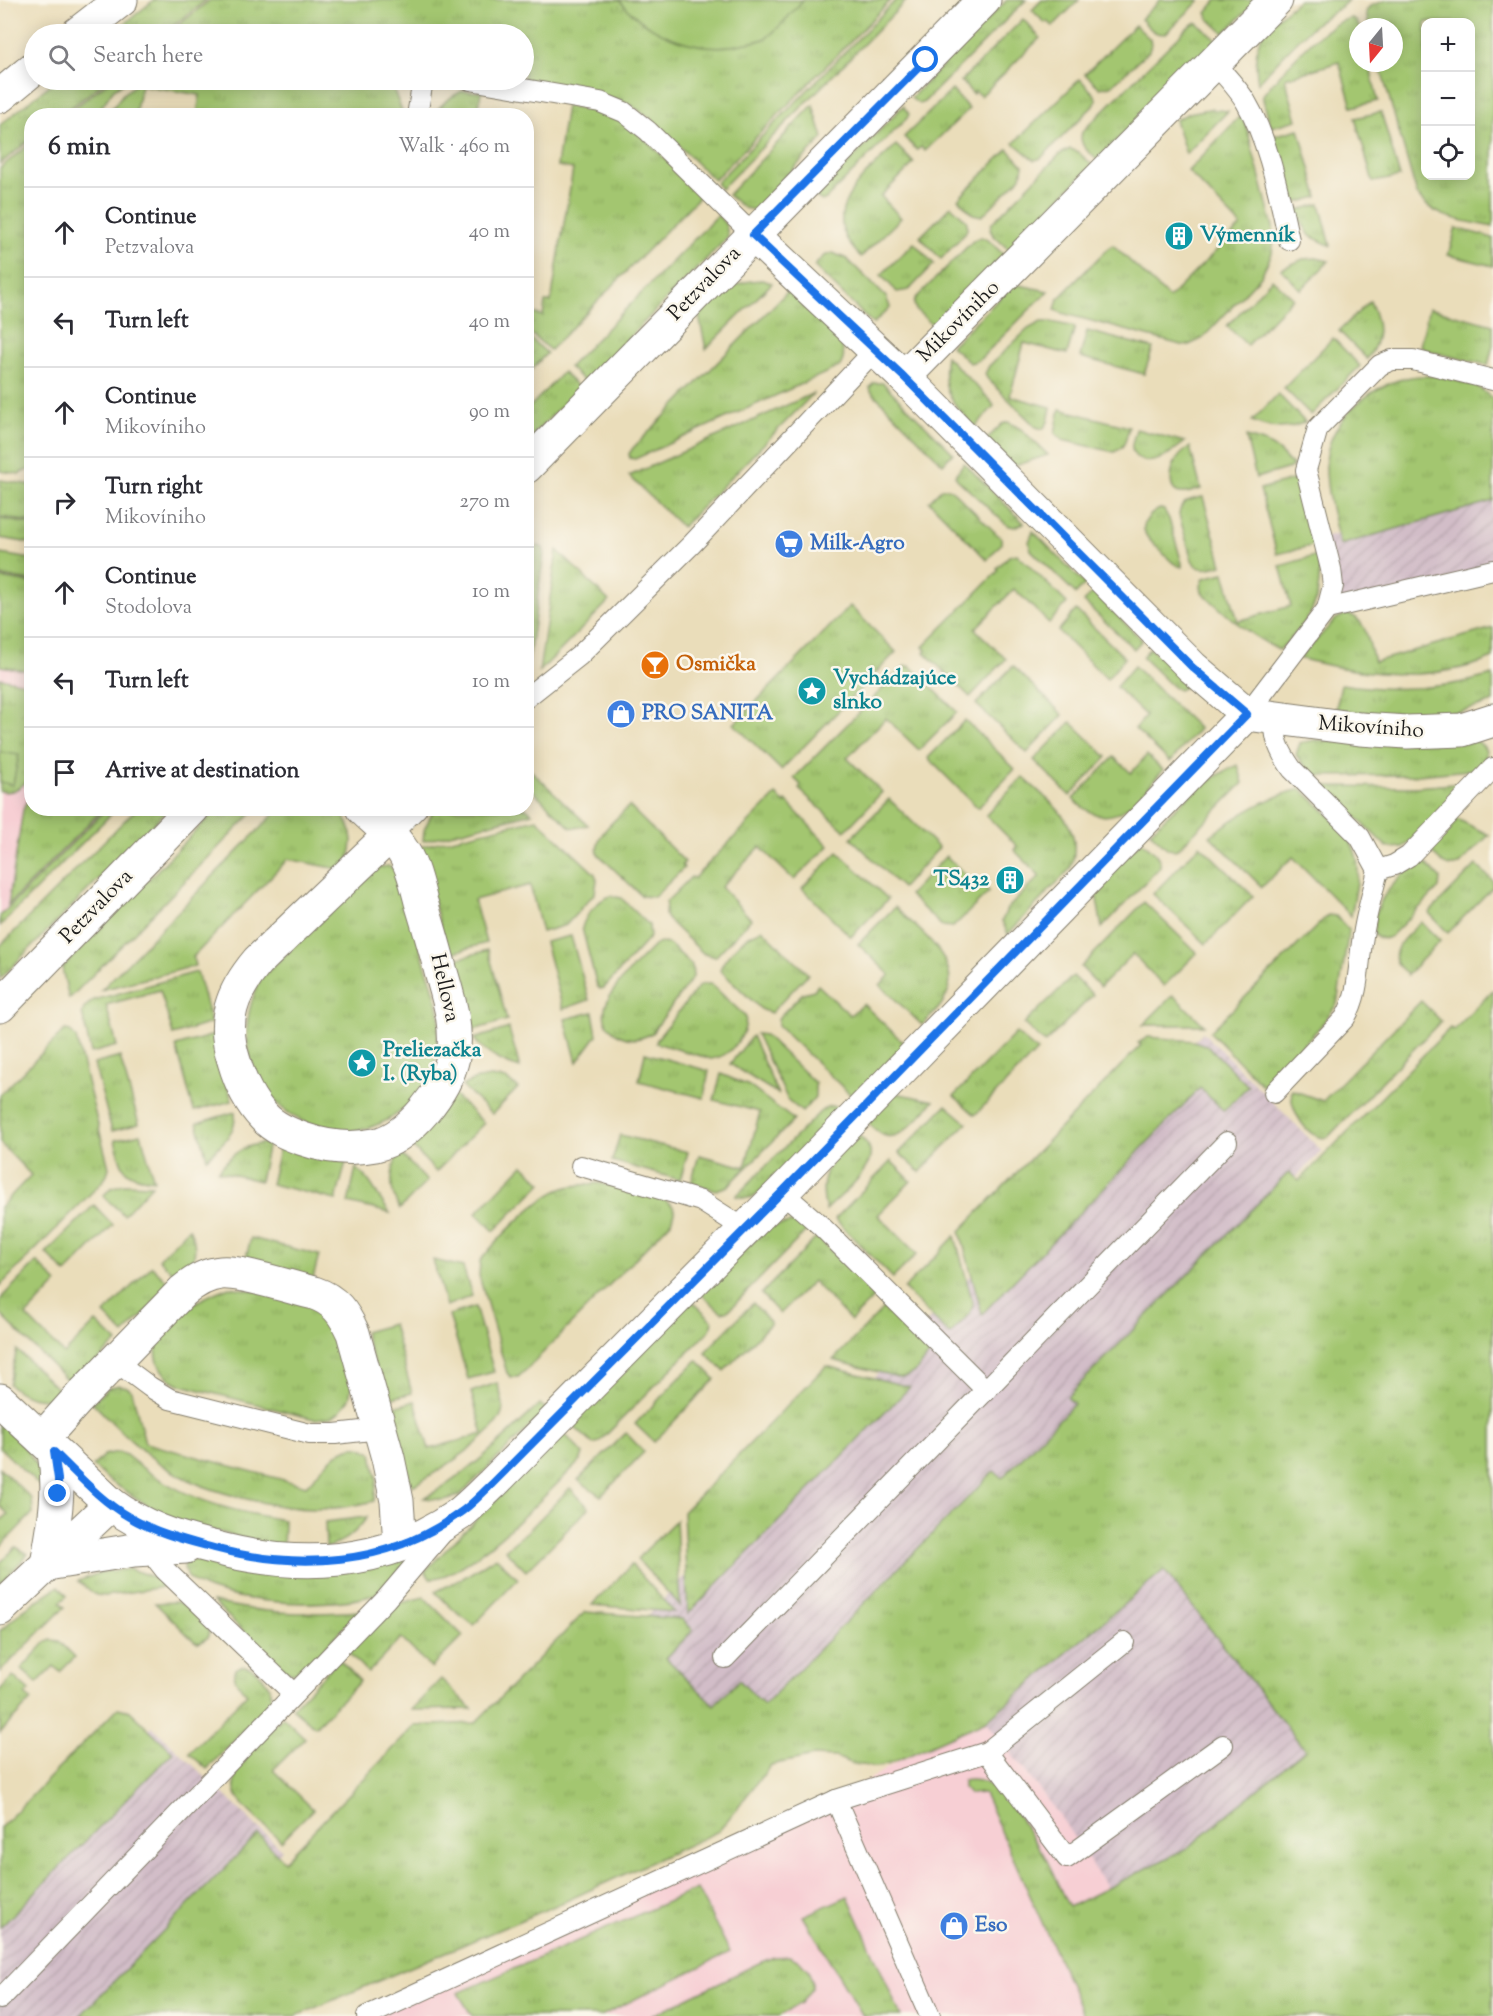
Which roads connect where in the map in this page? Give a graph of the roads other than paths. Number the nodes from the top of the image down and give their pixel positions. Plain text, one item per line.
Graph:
1 (121, 0) edge
2 (984, 0) edge
3 (1276, 0) edge
4 (90, 24) edge
5 (1214, 62) junction
6 (24, 76) edge
7 (421, 90) edge
8 (529, 90) edge
9 (0, 96) edge
10 (418, 108) edge
11 (753, 235) junction
12 (1289, 240) dead end
13 (875, 350) junction
14 (904, 377) junction
15 (1493, 380) edge
16 (534, 459) edge
17 (1493, 570) edge
18 (1327, 609) junction
19 (534, 692) edge
20 (1261, 716) junction
21 (1493, 720) edge
22 (1493, 768) edge
23 (185, 816) edge
24 (370, 816) edge
25 (409, 816) edge
26 (390, 835) junction
27 (1378, 870) junction
28 (0, 1006) edge
29 (1274, 1093) dead end
30 (1227, 1142) dead end
31 (581, 1166) dead end
32 (782, 1192) junction
33 (745, 1229) junction
34 (115, 1361) junction
35 (987, 1390) junction
36 (0, 1400) edge
37 (380, 1429) junction
38 (48, 1445) junction
39 (111, 1504) junction
40 (458, 1514) junction
41 (154, 1539) junction
42 (400, 1544) junction
43 (47, 1564) junction
44 (0, 1609) edge
45 (1124, 1642) dead end
46 (725, 1658) dead end
47 (294, 1694) junction
48 (1223, 1744) dead end
49 (987, 1752) junction
50 (836, 1800) junction
51 (0, 1999) edge
52 (367, 2016) edge
53 (930, 2016) edge

1 - 4 street
2 - 11 street, Petzvalova
3 - 5 street, Mikovíniho
5 - 12 lane
5 - 14 street, Mikovíniho
6 - 9 street
7 - 10 lane
8 - 11 lane
11 - 13 street
11 - 16 street, Petzvalova
13 - 14 street
13 - 19 lane
14 - 20 street, Mikovíniho
15 - 18 lane
17 - 18 lane
18 - 20 lane
20 - 21 street, Mikovíniho
20 - 27 lane
20 - 32 street
22 - 27 lane
23 - 28 street, Petzvalova
24 - 26 street, Hellova
25 - 26 lane
26 - 26 street, Hellova
27 - 29 lane
30 - 35 lane
31 - 33 lane
32 - 33 street
32 - 35 lane
33 - 40 street
34 - 37 lane
34 - 37 street
34 - 38 street
35 - 46 lane
36 - 38 street
37 - 42 street
38 - 39 street
38 - 43 street
39 - 41 street
39 - 43 street
40 - 42 street
40 - 47 lane
41 - 42 street
41 - 43 street
41 - 47 lane
43 - 44 street
45 - 49 lane
47 - 51 lane
48 - 49 lane
49 - 50 lane
50 - 52 lane
50 - 53 lane

